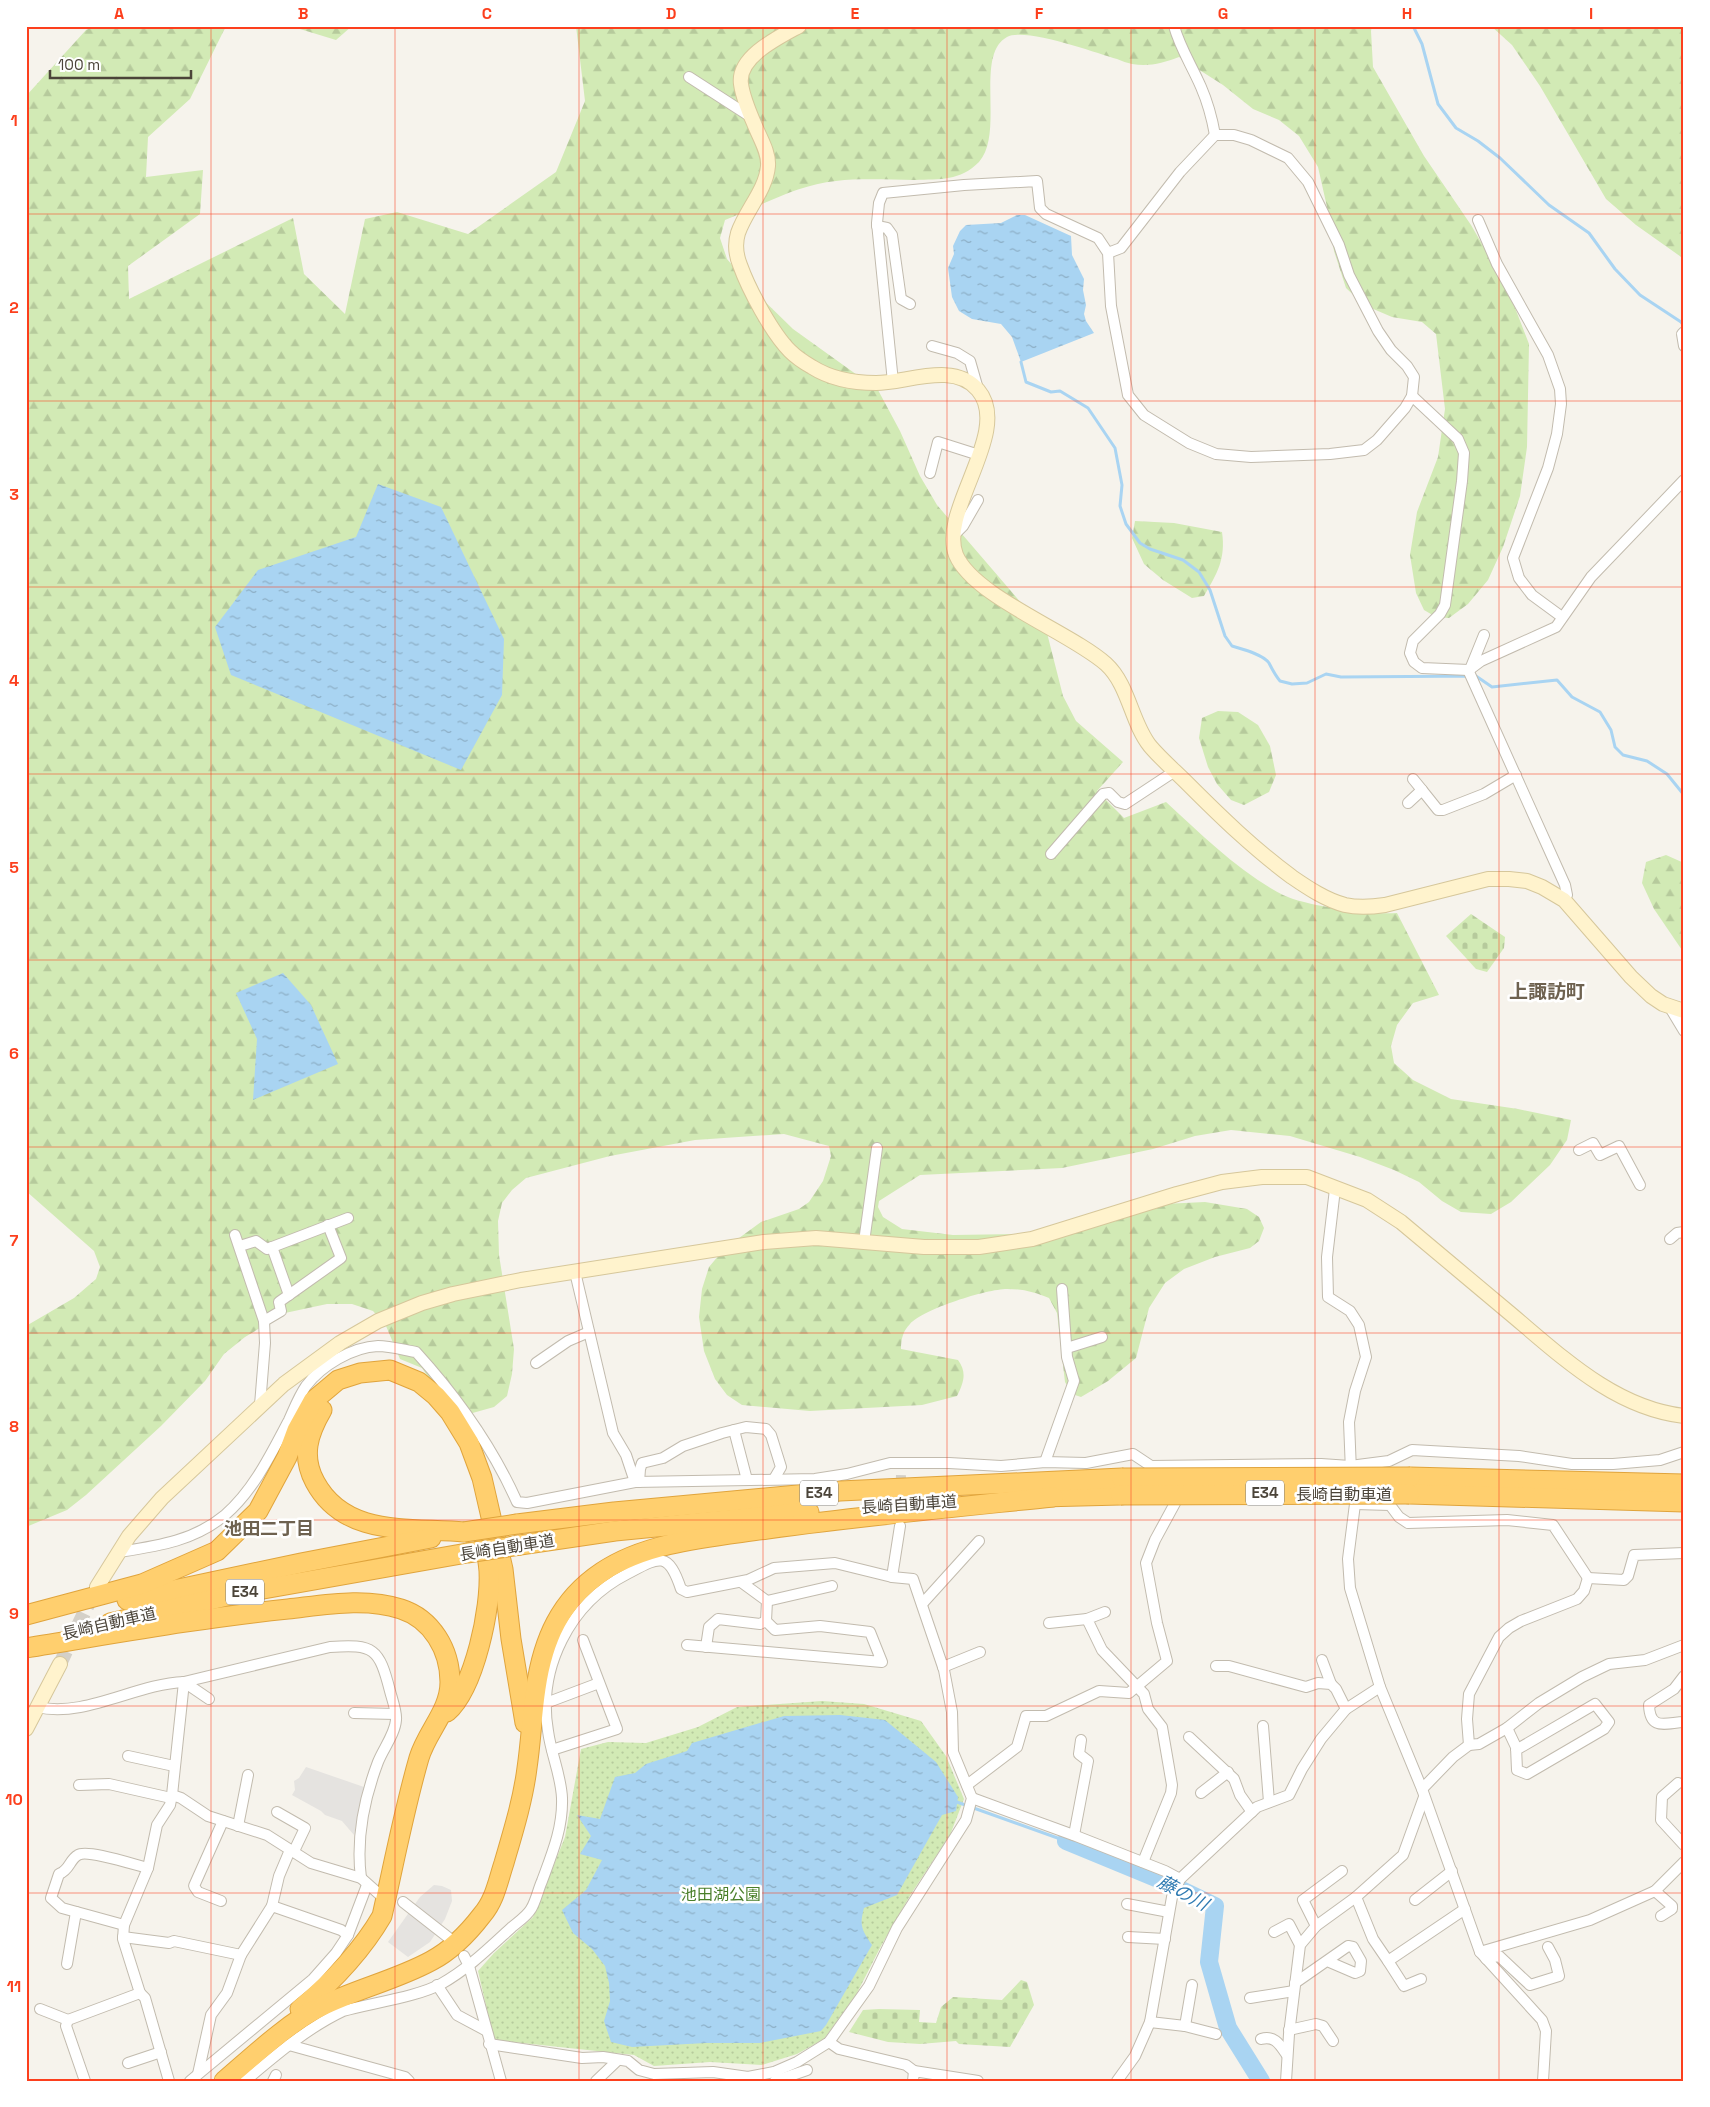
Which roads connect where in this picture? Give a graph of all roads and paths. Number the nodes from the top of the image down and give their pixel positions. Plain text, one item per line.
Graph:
1 (799, 26) edge
2 (1174, 26) edge
3 (689, 77) dead end
4 (752, 117) junction
5 (1215, 135) junction
6 (1478, 220) dead end
7 (877, 226) junction
8 (1108, 253) junction
9 (910, 304) dead end
10 (1684, 332) edge
11 (932, 346) dead end
12 (1684, 346) edge
13 (893, 382) junction
14 (978, 389) junction
15 (1412, 396) junction
16 (979, 455) junction
17 (930, 474) dead end
18 (1684, 480) edge
19 (978, 500) dead end
20 (953, 536) junction
21 (1562, 617) junction
22 (1484, 634) dead end
23 (1470, 675) junction
24 (1175, 770) junction
25 (1516, 775) junction
26 (1413, 779) dead end
27 (1422, 790) junction
28 (1408, 803) dead end
29 (1051, 854) dead end
30 (1564, 900) junction
31 (1669, 1006) junction
32 (1684, 1012) edge
33 (1684, 1031) edge
34 (877, 1148) dead end
35 (1579, 1150) dead end
36 (1640, 1185) dead end
37 (1334, 1189) junction
38 (348, 1218) dead end
39 (328, 1225) junction
40 (1684, 1232) edge
41 (235, 1235) dead end
42 (1670, 1239) dead end
43 (864, 1242) junction
44 (240, 1246) junction
45 (272, 1247) junction
46 (575, 1272) junction
47 (1062, 1289) dead end
48 (289, 1295) junction
49 (264, 1321) junction
50 (589, 1332) junction
51 (1102, 1337) dead end
52 (1068, 1348) junction
53 (536, 1363) dead end
54 (260, 1405) junction
55 (1684, 1416) edge
56 (734, 1430) junction
57 (1684, 1452) edge
58 (901, 1462) junction
59 (1046, 1462) junction
60 (1195, 1464) junction
61 (1350, 1466) junction
62 (901, 1474) tunnel mouth
63 (774, 1479) junction
64 (747, 1480) junction
65 (637, 1482) junction
66 (1684, 1484) edge
67 (1121, 1486) junction
68 (1410, 1486) junction
69 (1053, 1497) junction
70 (1684, 1502) edge
71 (1355, 1504) junction
72 (900, 1526) tunnel mouth
73 (464, 1532) junction
74 (979, 1542) dead end
75 (119, 1552) junction
76 (1684, 1553) edge
77 (892, 1578) junction
78 (1588, 1578) junction
79 (741, 1582) junction
80 (832, 1586) dead end
81 (97, 1587) tunnel mouth
82 (767, 1601) junction
83 (922, 1604) junction
84 (1105, 1612) dead end
85 (26, 1615) edge
86 (1087, 1619) junction
87 (766, 1621) junction
88 (1049, 1623) dead end
89 (26, 1625) edge
90 (583, 1640) dead end
91 (26, 1644) edge
92 (688, 1645) dead end
93 (1684, 1645) edge
94 (706, 1647) junction
95 (26, 1648) edge
96 (980, 1652) dead end
97 (1322, 1660) dead end
98 (60, 1664) tunnel mouth
99 (1216, 1666) dead end
100 (943, 1667) junction
101 (1684, 1676) edge
102 (184, 1682) junction
103 (599, 1683) junction
104 (1331, 1684) junction
105 (1136, 1686) junction
106 (1380, 1687) junction
107 (209, 1699) dead end
108 (546, 1703) junction
109 (37, 1707) junction
110 (1346, 1710) junction
111 (354, 1712) dead end
112 (395, 1714) junction
113 (437, 1721) junction
114 (1684, 1722) edge
115 (1263, 1726) dead end
116 (1507, 1728) junction
117 (26, 1729) edge
118 (1189, 1737) dead end
119 (1081, 1740) dead end
120 (529, 1744) junction
121 (1469, 1745) junction
122 (552, 1750) junction
123 (1516, 1750) junction
124 (128, 1756) dead end
125 (174, 1766) junction
126 (1228, 1772) junction
127 (248, 1775) dead end
128 (1678, 1783) dead end
129 (78, 1785) dead end
130 (967, 1785) junction
131 (1201, 1793) dead end
132 (1423, 1793) junction
133 (172, 1796) junction
134 (1269, 1802) junction
135 (970, 1804) junction
136 (277, 1812) dead end
137 (1252, 1812) junction
138 (222, 1821) junction
139 (238, 1826) junction
140 (1074, 1836) junction
141 (1684, 1845) edge
142 (292, 1850) junction
143 (1143, 1862) junction
144 (1684, 1862) edge
145 (148, 1868) junction
146 (1342, 1871) dead end
147 (1452, 1871) junction
148 (1180, 1880) junction
149 (364, 1882) junction
150 (1654, 1891) junction
151 (379, 1894) dead end
152 (1356, 1897) junction
153 (1415, 1900) dead end
154 (221, 1901) dead end
155 (403, 1902) dead end
156 (1127, 1904) dead end
157 (272, 1906) junction
158 (1465, 1909) junction
159 (76, 1912) junction
160 (1169, 1912) junction
161 (1661, 1916) dead end
162 (124, 1925) junction
163 (1316, 1926) junction
164 (1274, 1932) dead end
165 (348, 1935) junction
166 (123, 1937) junction
167 (1128, 1937) dead end
168 (449, 1938) dead end
169 (1165, 1939) junction
170 (1300, 1945) junction
171 (1548, 1947) dead end
172 (241, 1955) junction
173 (1483, 1955) junction
174 (464, 1956) dead end
175 (1327, 1961) dead end
176 (1388, 1961) junction
177 (67, 1964) dead end
178 (469, 1966) junction
179 (1421, 1980) dead end
180 (437, 1985) junction
181 (1192, 1986) dead end
182 (1294, 1987) junction
183 (140, 1993) junction
184 (1250, 1998) dead end
185 (40, 2009) dead end
186 (68, 2020) junction
187 (1150, 2022) junction
188 (1185, 2026) junction
189 (485, 2030) junction
190 (1289, 2030) junction
191 (1216, 2034) dead end
192 (1261, 2039) dead end
193 (1333, 2041) dead end
194 (829, 2042) junction
195 (489, 2044) junction
196 (289, 2045) junction
197 (161, 2052) junction
198 (1287, 2055) junction
199 (618, 2060) junction
200 (128, 2063) dead end
201 (807, 2070) dead end
202 (914, 2076) edge
203 (652, 2077) edge
204 (397, 2078) edge
205 (763, 2078) edge
206 (936, 2078) edge
207 (201, 2079) edge
208 (85, 2081) edge
209 (169, 2081) edge
210 (224, 2081) edge
211 (246, 2081) edge
212 (409, 2081) edge
213 (501, 2081) edge
214 (596, 2081) edge
215 (775, 2081) edge
216 (978, 2081) edge
217 (1117, 2081) edge
218 (1286, 2081) edge
219 (1542, 2081) edge

1 - 4 street
2 - 5 street
3 - 4 street
4 - 13 street
5 - 8 street
5 - 15 street
6 - 21 street
7 - 8 street
7 - 9 street
7 - 13 street
8 - 15 street
10 - 12 street
11 - 14 street
13 - 14 street
14 - 16 street
15 - 23 street
16 - 17 street
16 - 20 street
18 - 21 street
19 - 20 street
20 - 24 street
21 - 23 street
22 - 23 street
23 - 25 street
24 - 29 street
24 - 30 street
25 - 27 street
25 - 30 street
26 - 27 street
27 - 28 street
30 - 31 street
31 - 32 street
31 - 33 street
34 - 43 street
35 - 36 street
37 - 43 street
37 - 55 street
37 - 61 street
38 - 39 street
39 - 45 street
39 - 48 street
40 - 42 street
41 - 44 street
43 - 46 street
44 - 45 street
44 - 49 street
45 - 48 street
46 - 50 street
46 - 54 street
47 - 52 street
48 - 49 street
49 - 54 street
50 - 53 street
50 - 65 street
51 - 52 street
52 - 59 street
54 - 75 street
56 - 63 street
56 - 64 street
56 - 65 street
57 - 61 street
58 - 59 street
58 - 62 street
58 - 63 street
59 - 60 street
60 - 61 street
60 - 105 street
61 - 71 street
63 - 64 street
64 - 65 street
65 - 75 street
66 - 68 highway, 長崎自動車道 / E34
67 - 68 highway, 長崎自動車道 / E34, bridge
67 - 69 highway, 長崎自動車道 / E34
67 - 73 highway, 長崎自動車道 / E34, bridge
68 - 70 highway, 長崎自動車道 / E34
69 - 91 highway, 長崎自動車道 / E34, bridge
69 - 120 highway
71 - 78 street
71 - 106 street
72 - 77 street
73 - 89 highway, 長崎自動車道 / E34
73 - 113 highway
74 - 83 street
75 - 81 street
76 - 78 street
77 - 79 street
77 - 83 street
78 - 121 street
79 - 82 street
79 - 108 street
80 - 82 street
82 - 87 street
83 - 100 street
84 - 86 street
85 - 120 highway
86 - 88 street
86 - 105 street
87 - 94 street
87 - 94 street
90 - 103 street
92 - 94 street
93 - 116 street
95 - 113 highway
96 - 100 street
97 - 104 street
98 - 109 street
99 - 104 street
100 - 130 street
101 - 114 street
102 - 107 street
102 - 109 street
102 - 112 street
102 - 125 street
103 - 108 street
103 - 122 street
104 - 110 street
105 - 130 street
105 - 143 street
106 - 110 street
106 - 132 street
108 - 122 street
109 - 117 street
110 - 134 street
111 - 112 street
112 - 149 street
113 - 207 highway
115 - 134 street
116 - 121 street
116 - 123 street
118 - 126 street
119 - 140 street
120 - 210 highway
121 - 132 street
122 - 178 street
123 - 123 street
124 - 125 street
125 - 133 street
126 - 131 street
126 - 137 street
127 - 139 street
128 - 141 street
129 - 133 street
130 - 135 street
132 - 147 street
132 - 152 street
133 - 138 street
133 - 145 street
134 - 137 street
135 - 140 street
135 - 194 street
136 - 142 street
137 - 148 street
138 - 139 street
138 - 154 street
139 - 142 street
140 - 143 street
142 - 149 street
142 - 157 street
143 - 148 street
144 - 150 street
145 - 159 street
145 - 162 street
146 - 163 street
147 - 153 street
147 - 158 street
148 - 160 street
149 - 151 street
149 - 165 street
150 - 161 street
150 - 173 street
152 - 163 street
152 - 176 street
155 - 168 street
156 - 160 street
157 - 165 street
157 - 172 street
158 - 173 street
158 - 176 street
159 - 162 street
159 - 177 street
160 - 169 street
162 - 166 street
163 - 170 street
164 - 170 street
165 - 207 street
166 - 172 street
166 - 183 street
167 - 169 street
169 - 187 street
170 - 182 street
171 - 173 street
172 - 207 street
173 - 219 street
174 - 178 street
175 - 182 street
176 - 179 street
178 - 180 street
178 - 189 street
180 - 189 street
180 - 196 street
181 - 188 street
182 - 184 street
182 - 190 street
183 - 186 street
183 - 197 street
185 - 186 street
186 - 208 street
187 - 188 street
187 - 217 street
188 - 191 street
189 - 195 street
190 - 193 street
190 - 198 street
192 - 198 street
194 - 202 street
194 - 205 street
195 - 199 street
195 - 213 street
196 - 204 street
196 - 211 street
197 - 200 street
197 - 209 street
198 - 218 street
199 - 203 street
199 - 214 street
201 - 215 street
202 - 206 street
203 - 205 street
204 - 212 street
206 - 216 street

